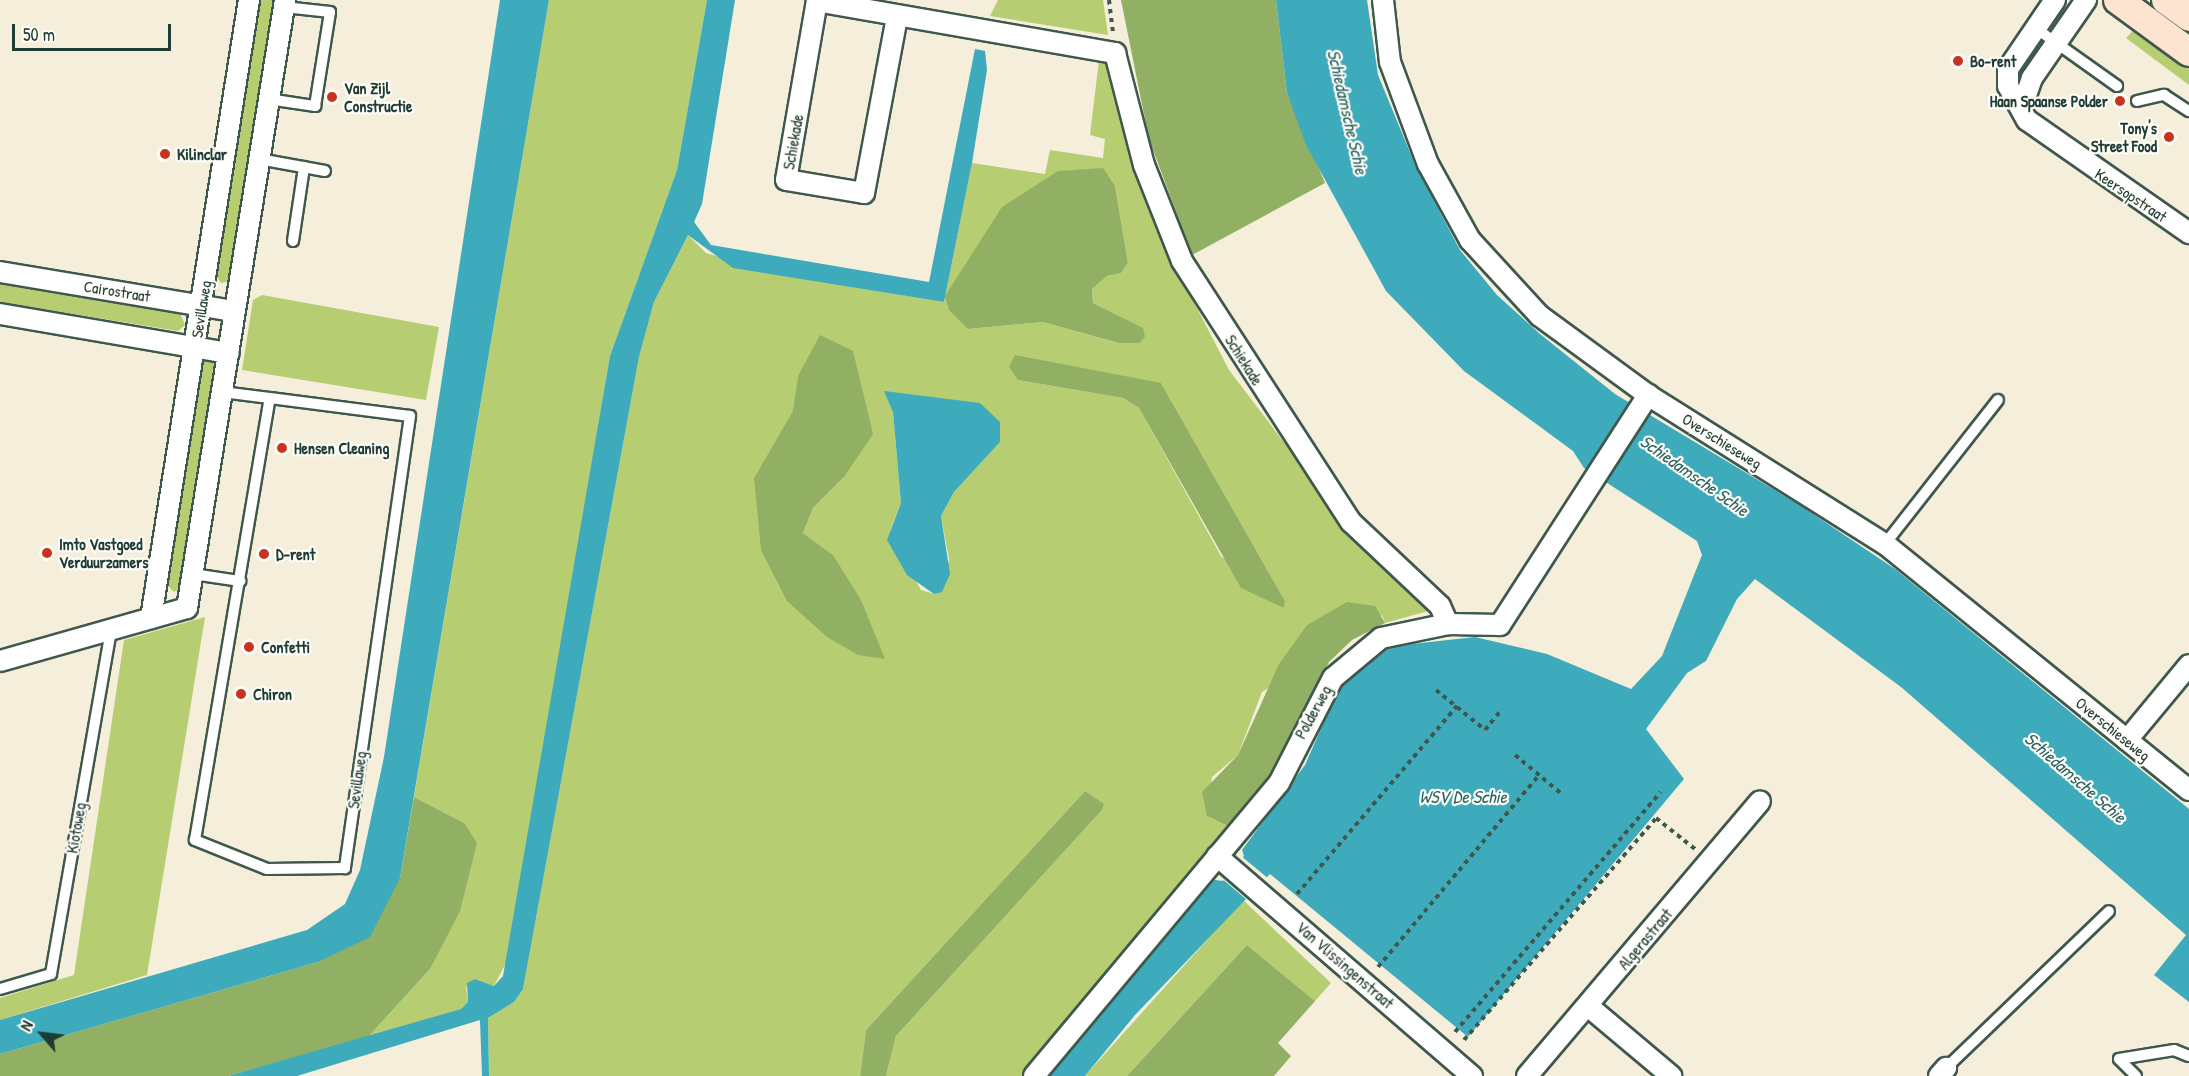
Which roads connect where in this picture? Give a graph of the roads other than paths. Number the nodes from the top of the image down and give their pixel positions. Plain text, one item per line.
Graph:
1 (249, 0) edge
2 (1383, 0) edge
3 (2055, 0) edge
4 (2086, 0) edge
5 (2118, 0) edge
6 (2166, 0) edge
7 (284, 3) edge
8 (897, 17) junction
9 (2189, 17) edge
10 (2034, 27) junction
11 (2057, 41) junction
12 (2189, 52) edge
13 (2117, 86) dead end
14 (268, 99) junction
15 (2137, 101) dead end
16 (2022, 107) junction
17 (2189, 111) edge
18 (259, 159) junction
19 (304, 167) junction
20 (325, 171) dead end
21 (2189, 233) edge
22 (293, 241) dead end
23 (0, 272) edge
24 (202, 305) junction
25 (234, 311) junction
26 (0, 315) edge
27 (195, 347) junction
28 (229, 353) junction
29 (222, 392) junction
30 (270, 398) junction
31 (1645, 400) junction
32 (1998, 400) dead end
33 (1885, 544) junction
34 (193, 574) junction
35 (240, 580) junction
36 (151, 618) junction
37 (1448, 624) junction
38 (111, 629) junction
39 (0, 661) edge
40 (2189, 666) edge
41 (2127, 740) junction
42 (2189, 790) edge
43 (1760, 801) dead end
44 (1222, 860) junction
45 (2109, 911) dead end
46 (0, 989) edge
47 (1588, 1006) junction
48 (2189, 1056) edge
49 (1942, 1072) edge
50 (1034, 1076) edge
51 (1472, 1076) edge
52 (1527, 1076) edge
53 (1671, 1076) edge
54 (2136, 1076) edge

1 - 24 street, Sevillaweg
2 - 31 street, Overschieseweg
3 - 10 street, Keersopstraat
4 - 11 street
5 - 12 main road
6 - 9 main road
7 - 14 street, Sevillaweg
7 - 14 lane
8 - 8 street, Schiekade
8 - 37 street, Schiekade
10 - 11 lane
10 - 16 street, Keersopstraat
11 - 13 lane
11 - 16 street
14 - 18 street, Sevillaweg
15 - 17 lane
16 - 21 street, Keersopstraat
18 - 19 lane
18 - 25 street, Sevillaweg
19 - 20 lane
19 - 22 lane
23 - 24 street, Cairostraat
24 - 25 street, Cairostraat
24 - 27 street, Sevillaweg
25 - 28 street, Sevillaweg
26 - 27 street
27 - 28 street
27 - 36 street, Sevillaweg
28 - 29 street, Sevillaweg
29 - 30 lane, Sevillaweg
29 - 34 street, Sevillaweg
30 - 35 lane, Sevillaweg
30 - 35 lane, Sevillaweg
31 - 33 street, Overschieseweg
31 - 37 street, Polderweg
32 - 33 lane
33 - 41 street, Overschieseweg
34 - 35 lane
34 - 36 street, Sevillaweg
36 - 38 street
37 - 44 street, Polderweg
38 - 39 street
38 - 46 lane, Kiotoweg
40 - 41 street
41 - 42 street, Overschieseweg
43 - 47 street, Algerastraat
44 - 50 street, Polderweg
44 - 51 street, Van Vlissingenstraat
45 - 49 lane
47 - 52 street, Algerastraat
47 - 53 street
48 - 54 lane

